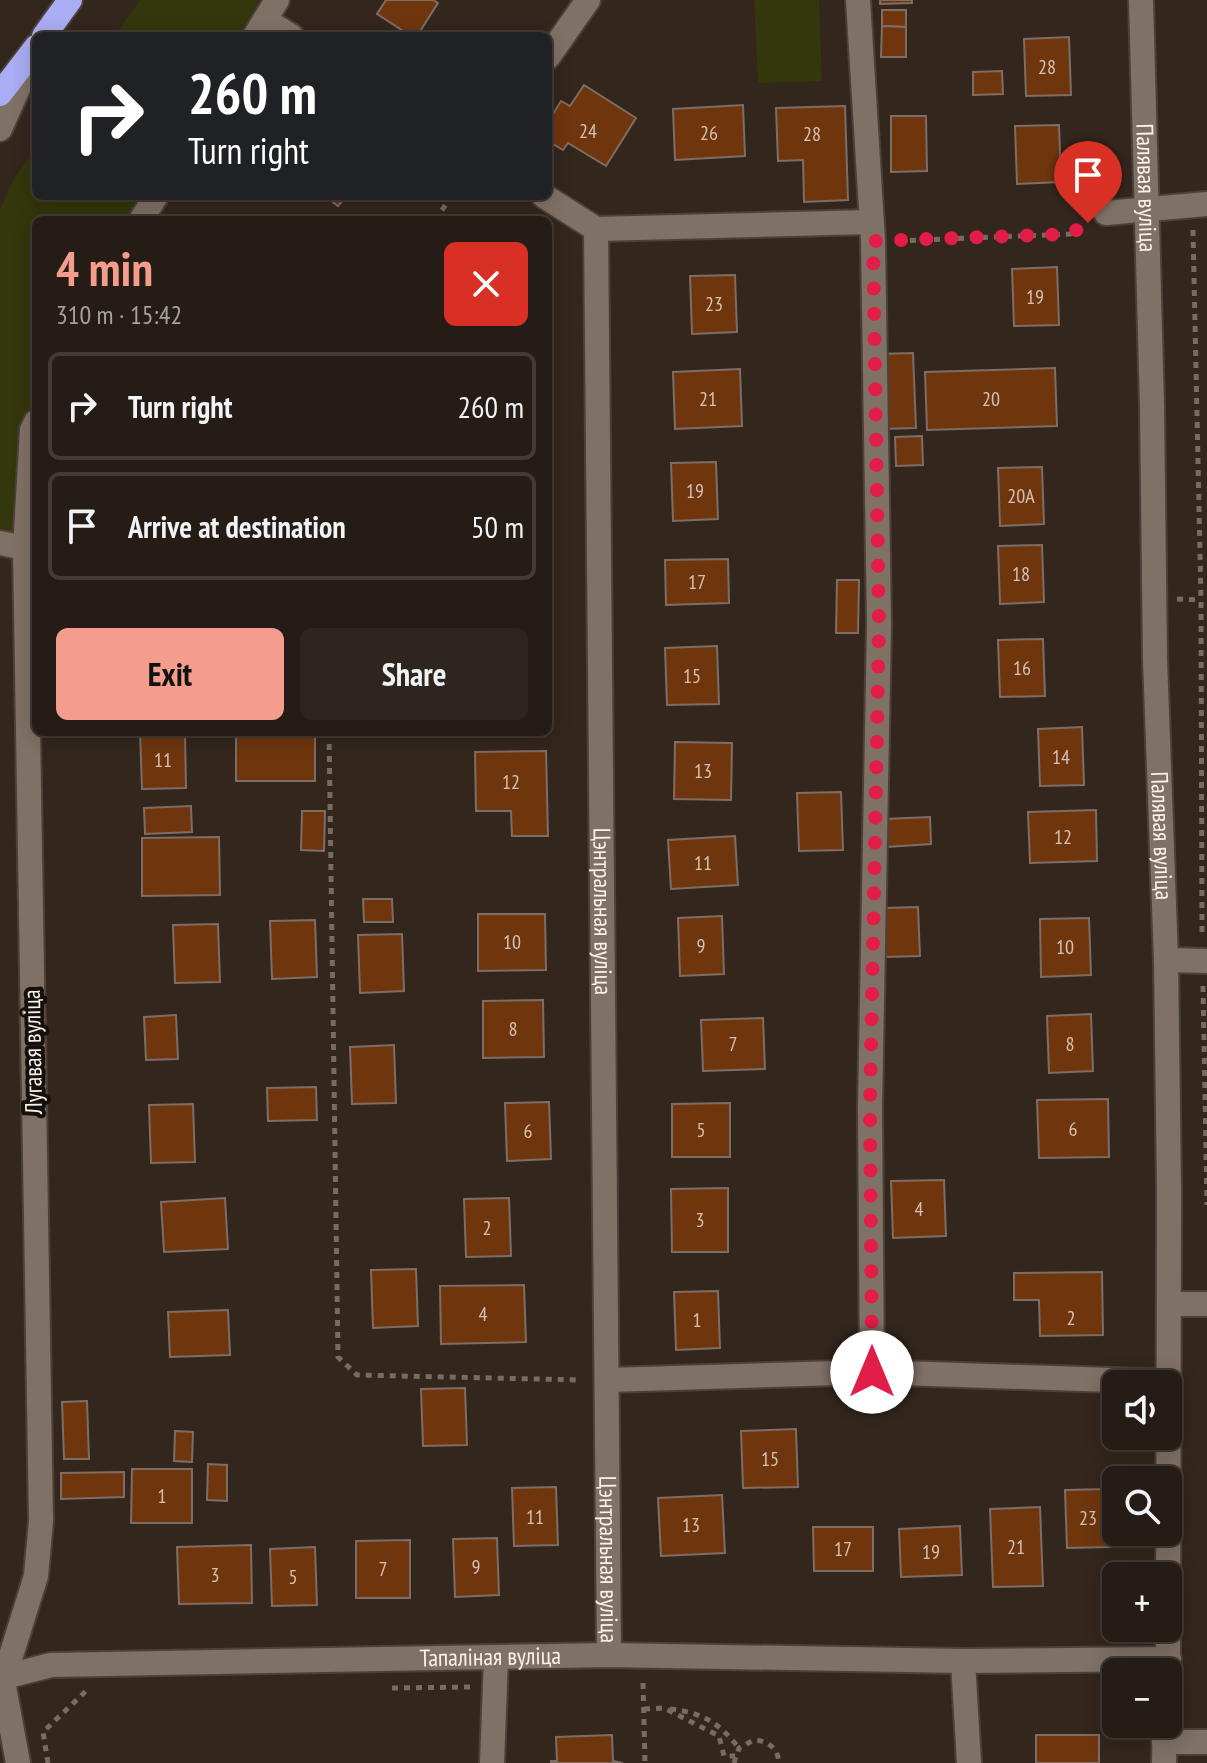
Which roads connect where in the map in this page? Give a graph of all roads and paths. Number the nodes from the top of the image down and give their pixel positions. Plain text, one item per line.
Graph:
1 (70, 0) edge
2 (588, 0) edge
3 (858, 0) edge
4 (1141, 0) edge
5 (266, 19) edge
6 (47, 32) edge
7 (285, 32) edge
8 (552, 51) edge
9 (32, 52) edge
10 (32, 56) edge
11 (0, 94) edge
12 (0, 129) edge
13 (550, 200) edge
14 (1200, 204) edge
15 (1146, 208) junction
16 (1106, 213) joint
17 (596, 229) junction
18 (872, 232) junction
19 (1197, 308) junction
20 (1207, 309) edge
21 (32, 430) edge
22 (0, 543) edge
23 (25, 548) junction
24 (1204, 628) edge
25 (329, 736) edge
26 (1166, 960) junction
27 (1205, 961) edge
28 (1207, 1205) edge
29 (1170, 1304) junction
30 (1207, 1304) edge
31 (1170, 1370) edge
32 (872, 1372) junction
33 (608, 1380) junction
34 (1102, 1380) edge
35 (1170, 1450) edge
36 (609, 1655) junction
37 (496, 1658) junction
38 (1168, 1658) edge
39 (963, 1661) junction
40 (1102, 1664) edge
41 (1, 1673) edge
42 (629, 1684) dead end
43 (496, 1687) junction
44 (378, 1689) dead end
45 (99, 1691) dead end
46 (664, 1708) junction
47 (644, 1709) junction
48 (1207, 1742) edge
49 (1164, 1743) edge
50 (739, 1748) junction
51 (734, 1760) edge
52 (18, 1763) edge
53 (48, 1763) edge
54 (492, 1763) edge
55 (645, 1763) edge
56 (779, 1763) edge
57 (969, 1763) edge

1 - 6 highway
2 - 8 street
3 - 18 street
4 - 15 street, Палявая вуліца
5 - 7 street
9 - 11 highway
10 - 12 street
13 - 17 street
14 - 15 street
14 - 19 path
15 - 16 street
15 - 26 street, Палявая вуліца
16 - 18 path
17 - 18 street
17 - 33 street, Цэнтральная вуліца
18 - 32 street
19 - 20 path
19 - 24 path
21 - 23 street, Лугавая вуліца
22 - 23 street
23 - 41 street, Лугавая вуліца
24 - 27 path
25 - 33 path
26 - 27 street
26 - 29 street, Палявая вуліца
27 - 28 path
29 - 30 street
29 - 31 street, Палявая вуліца
32 - 33 street
32 - 34 street
33 - 36 street, Цэнтральная вуліца
35 - 38 street, Палявая вуліца
36 - 37 street, Тапаліная вуліца
36 - 39 street, Тапаліная вуліца
37 - 41 street, Тапаліная вуліца
37 - 43 street
39 - 40 street, Тапаліная вуліца
39 - 57 street
41 - 52 street
42 - 47 path
43 - 44 path
43 - 54 street
45 - 53 path
46 - 47 path
46 - 50 path
46 - 51 path
47 - 55 path
48 - 49 street
50 - 51 path
50 - 56 path

